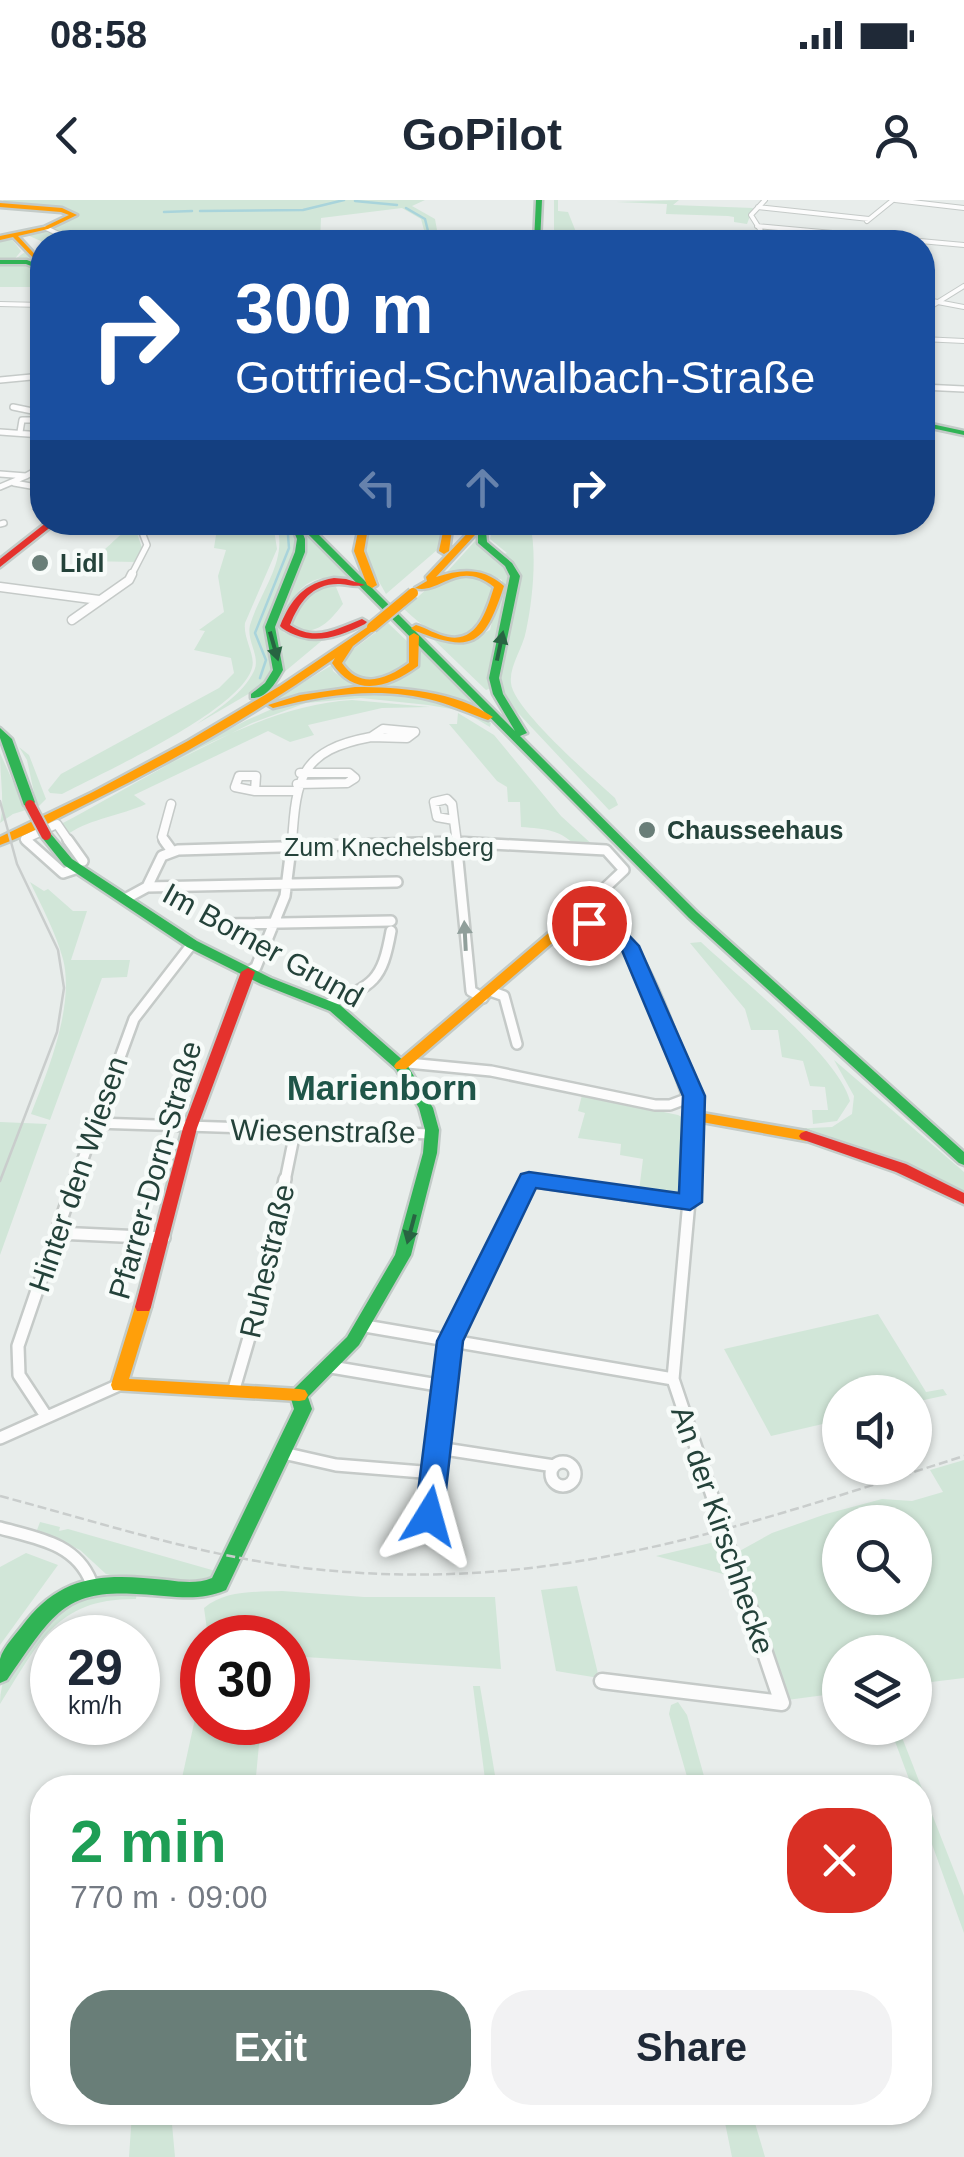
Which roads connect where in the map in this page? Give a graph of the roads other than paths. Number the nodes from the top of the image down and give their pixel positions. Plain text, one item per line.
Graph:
1 (542, 200) edge
2 (766, 200) edge
3 (894, 200) edge
4 (758, 207) junction
5 (964, 208) edge
6 (869, 219) junction
7 (758, 226) junction
8 (10, 228) edge
9 (46, 228) junction
10 (50, 230) edge
11 (538, 230) edge
12 (544, 230) edge
13 (760, 230) edge
14 (821, 230) edge
15 (855, 230) edge
16 (935, 242) edge
17 (964, 245) edge
18 (30, 250) edge
19 (1, 262) edge
20 (30, 262) edge
21 (964, 286) edge
22 (935, 301) edge
23 (938, 302) junction
24 (0, 304) edge
25 (30, 304) edge
26 (935, 304) edge
27 (964, 306) edge
28 (935, 340) edge
29 (964, 341) edge
30 (30, 377) edge
31 (0, 380) edge
32 (935, 389) edge
33 (963, 392) edge
34 (13, 408) dead end
35 (30, 413) edge
36 (30, 419) edge
37 (935, 427) edge
38 (0, 432) edge
39 (20, 432) junction
40 (30, 433) edge
41 (964, 433) edge
42 (0, 474) edge
43 (30, 474) edge
44 (26, 476) junction
45 (14, 482) junction
46 (30, 485) edge
47 (0, 487) edge
48 (37, 535) edge
49 (142, 535) edge
50 (300, 535) edge
51 (313, 535) edge
52 (322, 535) edge
53 (362, 535) edge
54 (447, 535) edge
55 (457, 535) edge
56 (471, 535) edge
57 (483, 535) edge
58 (444, 550) junction
59 (0, 564) edge
60 (0, 585) edge
61 (370, 586) junction
62 (413, 589) junction
63 (100, 600) junction
64 (72, 620) dead end
65 (367, 623) junction
66 (415, 632) junction
67 (350, 644) junction
68 (237, 710) junction
69 (216, 730) junction
70 (0, 731) edge
71 (518, 735) junction
72 (371, 738) junction
73 (4, 745) edge
74 (300, 773) junction
75 (296, 788) junction
76 (255, 791) dead end
77 (171, 804) dead end
78 (455, 820) dead end
79 (0, 838) edge
80 (455, 842) junction
81 (294, 846) junction
82 (172, 850) junction
83 (80, 864) junction
84 (396, 882) dead end
85 (288, 885) junction
86 (147, 887) junction
87 (125, 899) junction
88 (570, 921) junction
89 (274, 923) junction
90 (224, 924) dead end
91 (192, 944) junction
92 (248, 972) junction
93 (486, 994) junction
94 (328, 1004) junction
95 (517, 1044) dead end
96 (405, 1065) junction
97 (695, 1107) junction
98 (95, 1123) junction
99 (190, 1128) junction
100 (295, 1132) junction
101 (432, 1134) junction
102 (964, 1147) edge
103 (964, 1160) edge
104 (964, 1199) edge
105 (690, 1202) junction
106 (58, 1233) junction
107 (164, 1238) junction
108 (364, 1326) junction
109 (450, 1341) junction
110 (330, 1366) junction
111 (672, 1378) junction
112 (119, 1385) junction
113 (444, 1386) junction
114 (234, 1389) junction
115 (301, 1402) junction
116 (46, 1416) junction
117 (0, 1438) edge
118 (438, 1448) junction
119 (282, 1453) junction
120 (554, 1466) dead end
121 (435, 1473) junction
122 (429, 1516) dead end
123 (0, 1528) edge
124 (90, 1582) junction
125 (0, 1674) edge
126 (602, 1681) dead end

1 - 11 main road
1 - 12 main road
2 - 4 street
3 - 5 street
3 - 6 street
4 - 6 street
4 - 7 street
6 - 15 street
7 - 13 street
7 - 14 street
8 - 9 main road
8 - 9 main road
8 - 18 main road
8 - 19 main road
9 - 10 street
16 - 17 street
19 - 20 main road
21 - 23 street
22 - 23 street
23 - 26 street
23 - 27 street
24 - 25 street
28 - 29 street
30 - 31 street
32 - 33 street
34 - 35 street
36 - 39 street
37 - 41 main road
38 - 39 street
39 - 40 street
42 - 44 street
43 - 44 street
44 - 45 street
45 - 46 street
45 - 47 street
48 - 59 main road
49 - 63 street
50 -> 68 main road
51 - 61 main road
52 - 61 main road
53 - 61 main road
54 - 58 main road
55 - 58 main road
56 - 62 main road
71 -> 57 main road
58 - 62 main road
60 - 63 street
61 - 65 main road
61 - 66 main road
62 - 65 main road
62 - 66 main road
63 - 64 street
65 - 67 main road
65 - 68 main road
66 - 67 main road
66 - 71 main road
67 - 69 main road
68 - 79 main road
69 - 71 main road
69 - 79 main road
70 - 73 main road, Im Borner Grund
71 - 102 main road
71 - 103 main road
72 - 72 street
72 - 74 street
73 - 83 main road, Im Borner Grund, bridge
74 - 75 street
74 - 75 street
75 - 76 street
75 - 81 street
77 - 82 street
78 - 80 street
80 - 81 street, Zum Knechelsberg
80 - 88 street, Zum Knechelsberg
93 -> 80 street
81 - 82 street, Zum Knechelsberg
81 - 85 street
82 - 86 street
83 - 83 street, Im Borner Grund
83 - 87 main road, Im Borner Grund
84 - 85 street
85 - 86 street
85 - 89 street
86 - 87 street
87 - 91 main road, Im Borner Grund
88 - 93 main road
88 - 97 main road
89 - 90 street
89 - 92 street
89 - 94 street
91 - 92 main road, Im Borner Grund
91 - 98 street, Hinter den Wiesen
92 - 94 main road, Im Borner Grund
92 - 99 main road, Pfarrer-Dorn-Straße
93 - 95 street
93 - 96 main road
94 - 96 main road, Im Borner Grund
96 - 97 street
96 - 101 main road, Im Borner Grund
97 - 104 main road
97 - 105 street, An der Kirschhecke
98 - 99 street, Wiesenstraße
98 - 106 street, Hinter den Wiesen
99 - 100 street, Wiesenstraße
99 - 107 main road, Pfarrer-Dorn-Straße
100 - 101 street, Wiesenstraße
100 - 114 street, Ruhestraße
101 -> 108 main road
105 - 109 street
105 - 111 street, An der Kirschhecke
106 - 107 street
106 - 116 street, Hinter den Wiesen
107 - 112 main road, Pfarrer-Dorn-Straße
108 - 109 street
108 - 110 main road
109 - 111 street
109 - 113 street
110 - 113 street
110 - 115 main road
111 - 126 street, An der Kirschhecke
112 - 114 main road
112 - 116 street
113 - 118 street
114 - 115 main road
115 - 119 main road
116 - 117 street
118 - 120 street
118 - 121 street
119 - 121 street
119 - 124 main road
121 - 122 street
123 - 124 street
124 - 125 main road

